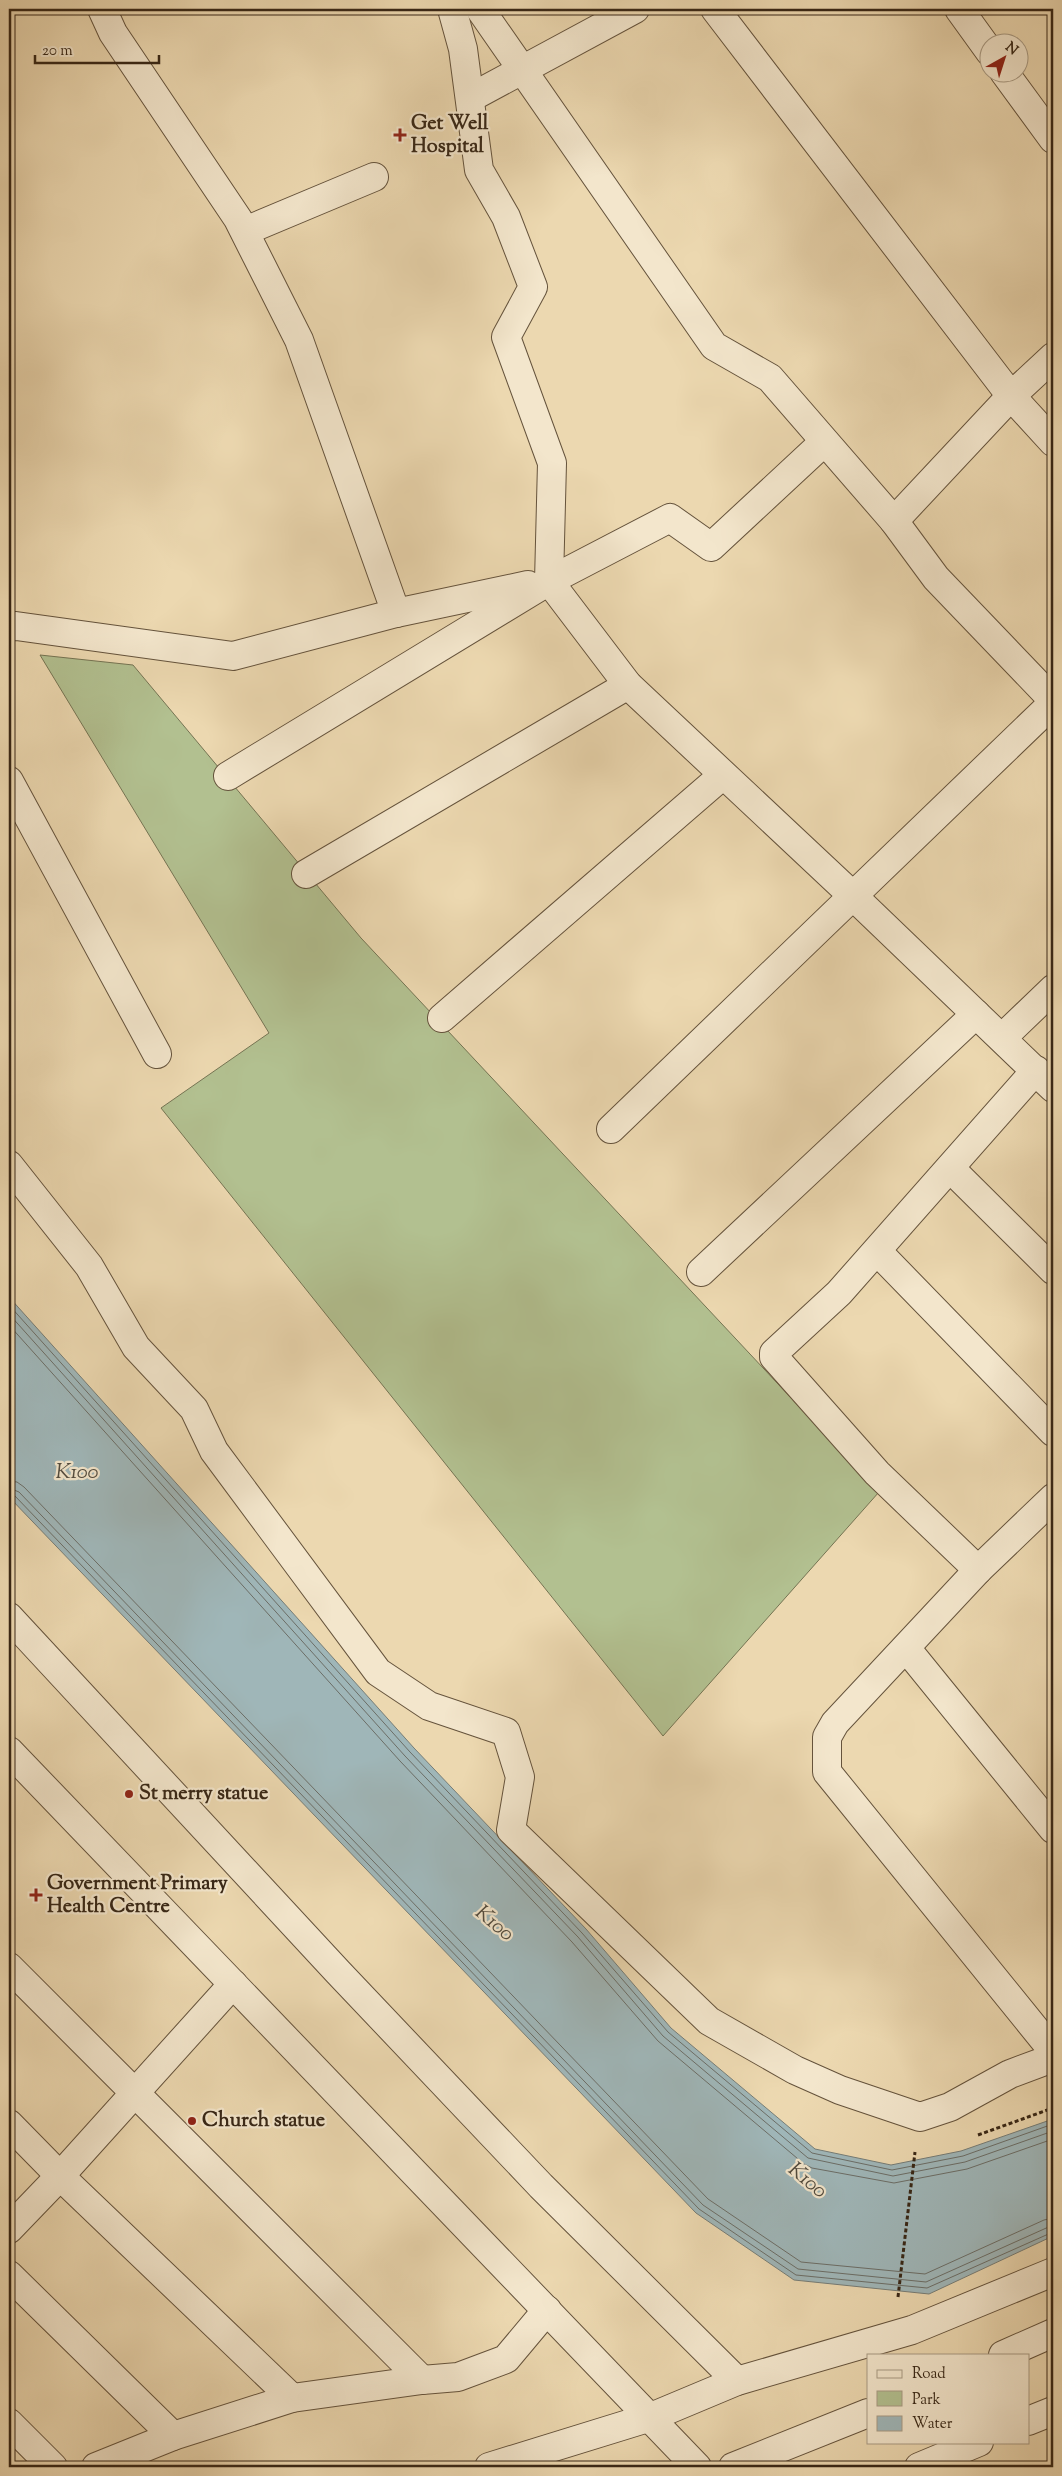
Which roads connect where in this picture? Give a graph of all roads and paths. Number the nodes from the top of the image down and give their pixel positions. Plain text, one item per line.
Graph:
1 (102, 9) edge
2 (452, 9) edge
3 (480, 9) edge
4 (635, 9) edge
5 (715, 9) edge
6 (959, 9) edge
7 (980, 38) edge
8 (523, 70) junction
9 (1011, 82) edge
10 (470, 98) junction
11 (1053, 139) edge
12 (374, 177) dead end
13 (244, 230) junction
14 (1053, 357) edge
15 (1011, 396) junction
16 (824, 442) junction
17 (1053, 442) edge
18 (894, 521) junction
19 (549, 581) junction
20 (396, 613) junction
21 (9, 627) edge
22 (628, 685) junction
23 (1053, 701) edge
24 (723, 775) junction
25 (228, 776) dead end
26 (9, 781) edge
27 (306, 874) dead end
28 (854, 896) junction
29 (1053, 989) edge
30 (976, 1014) junction
31 (442, 1018) dead end
32 (1002, 1038) junction
33 (157, 1054) dead end
34 (1045, 1079) edge
35 (611, 1129) dead end
36 (9, 1165) edge
37 (950, 1168) junction
38 (877, 1251) junction
39 (1053, 1270) edge
40 (701, 1272) dead end
41 (1053, 1432) edge
42 (1053, 1498) edge
43 (978, 1570) junction
44 (9, 1617) edge
45 (906, 1648) junction
46 (9, 1751) edge
47 (1052, 1824) edge
48 (9, 1967) edge
49 (233, 1984) junction
50 (1053, 2051) edge
51 (1053, 2058) edge
52 (135, 2093) junction
53 (9, 2124) edge
54 (915, 2157) dead end
55 (60, 2176) junction
56 (9, 2229) edge
57 (1053, 2272) edge
58 (9, 2275) edge
59 (898, 2298) dead end
60 (548, 2310) junction
61 (1053, 2332) edge
62 (894, 2346) edge
63 (1005, 2354) edge
64 (422, 2380) junction
65 (737, 2381) junction
66 (292, 2398) junction
67 (1053, 2411) edge
68 (867, 2413) edge
69 (651, 2416) junction
70 (1030, 2420) edge
71 (9, 2423) edge
72 (173, 2436) junction
73 (972, 2444) edge
74 (931, 2456) edge
75 (53, 2467) edge
76 (96, 2467) edge
77 (489, 2467) edge
78 (697, 2467) edge
79 (733, 2467) edge

1 - 13 street
2 - 10 street
3 - 8 street
4 - 8 street
5 - 15 street
6 - 7 street
8 - 10 street
8 - 16 street
9 - 11 street
10 - 19 street
12 - 13 street
13 - 20 street
14 - 15 street
15 - 17 street
15 - 18 street
16 - 18 street
16 - 19 street
18 - 23 street
19 - 20 street
19 - 22 street
19 - 25 street
20 - 21 street
22 - 24 street
22 - 27 street
23 - 28 street
24 - 28 street
24 - 31 street
26 - 33 street
28 - 30 street
28 - 35 street
29 - 32 street
30 - 32 street
30 - 40 street
32 - 34 street
34 - 37 street
36 - 51 street
37 - 38 street
37 - 39 street
38 - 41 street
38 - 43 street
42 - 43 street
43 - 45 street
44 - 65 street
45 - 47 street
45 - 50 street
46 - 49 street
48 - 52 street
49 - 52 street
49 - 60 street
52 - 55 street
52 - 64 street
53 - 55 street
54 - 59 path
55 - 56 street
55 - 66 street
57 - 62 street
58 - 72 street
60 - 64 street
60 - 69 street
61 - 63 street
62 - 65 street
64 - 66 street
65 - 69 street
66 - 72 street
67 - 70 street
68 - 79 street
69 - 77 street
69 - 78 street
71 - 75 street
72 - 76 street
73 - 74 street

